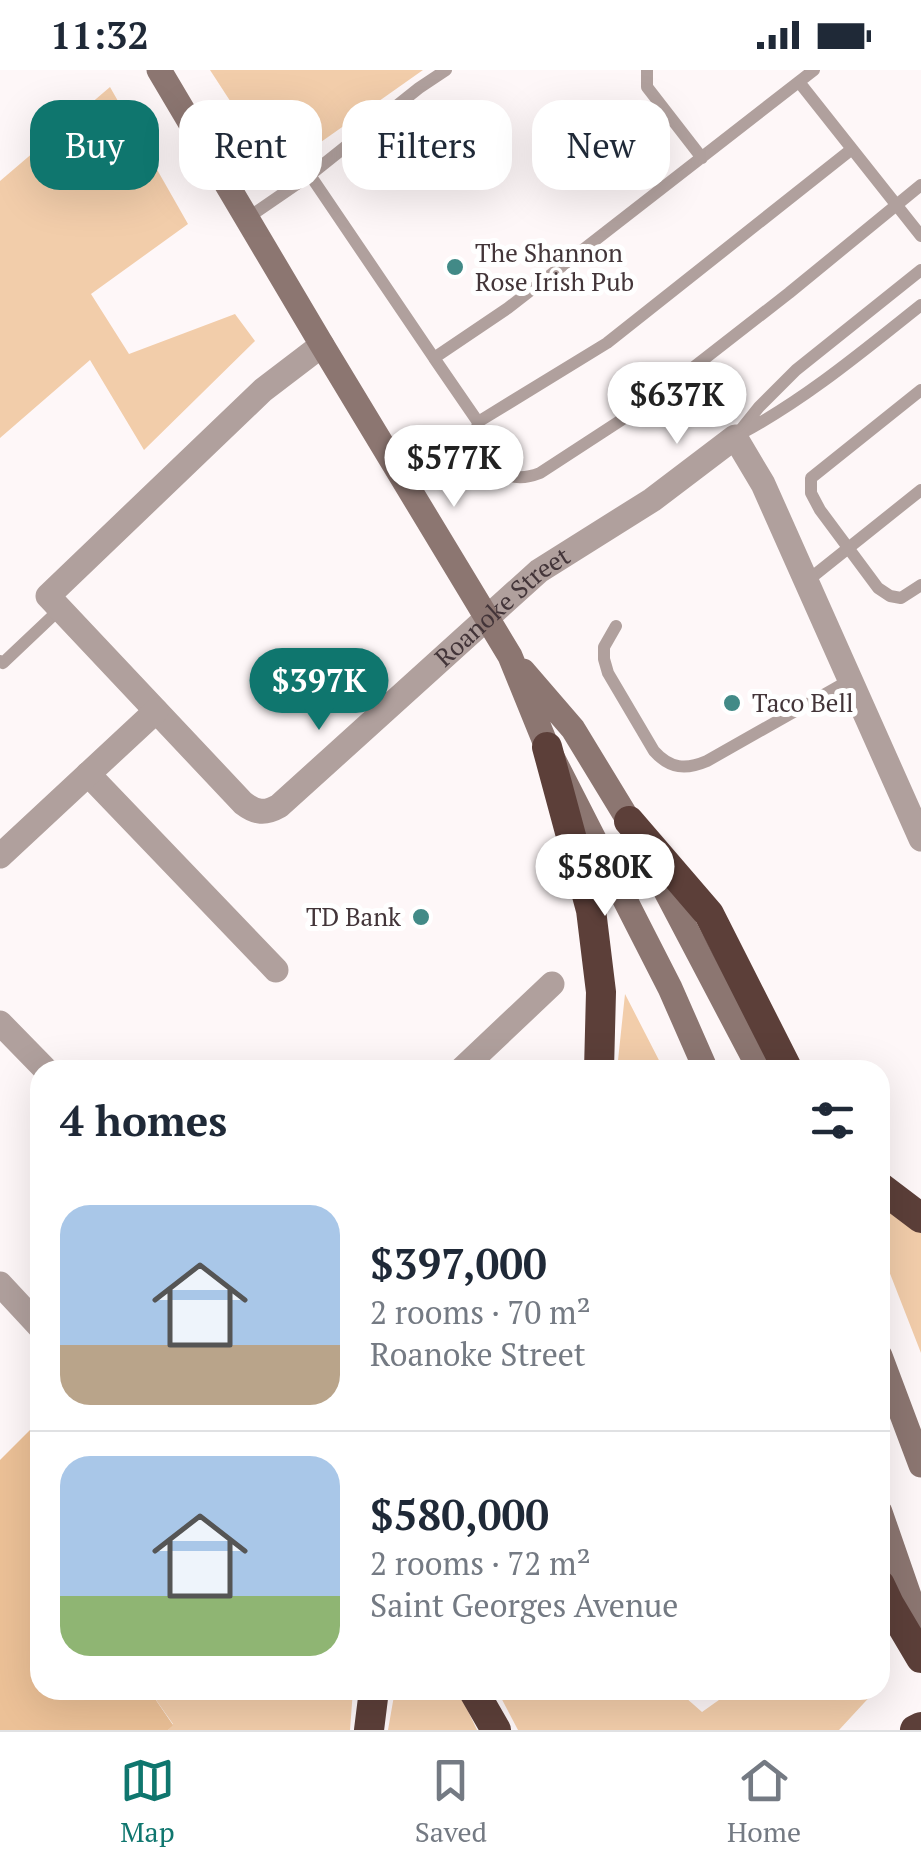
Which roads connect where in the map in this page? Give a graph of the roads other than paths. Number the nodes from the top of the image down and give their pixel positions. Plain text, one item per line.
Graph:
1 (159, 70) edge
2 (446, 70) edge
3 (647, 70) edge
4 (814, 70) edge
5 (798, 82) junction
6 (852, 149) junction
7 (702, 158) junction
8 (322, 165) edge
9 (921, 185) edge
10 (288, 190) edge
11 (320, 190) edge
12 (896, 206) junction
13 (246, 219) junction
14 (921, 236) edge
15 (921, 270) edge
16 (921, 304) edge
17 (322, 345) junction
18 (434, 358) junction
19 (921, 390) edge
20 (478, 422) junction
21 (735, 437) junction
22 (921, 490) edge
23 (848, 549) junction
24 (807, 581) junction
25 (921, 585) edge
26 (60, 609) junction
27 (487, 618) junction
28 (616, 626) dead end
29 (510, 656) junction
30 (0, 661) edge
31 (850, 680) junction
32 (156, 710) junction
33 (547, 747) junction
34 (88, 774) junction
35 (630, 821) junction
36 (921, 839) edge
37 (0, 856) edge
38 (276, 970) dead end
39 (552, 984) dead end
40 (0, 1023) edge
41 (36, 1060) edge
42 (472, 1060) edge
43 (599, 1060) edge
44 (702, 1060) edge
45 (755, 1060) edge
46 (783, 1060) edge
47 (890, 1195) edge
48 (921, 1218) edge
49 (0, 1284) edge
50 (30, 1316) edge
51 (890, 1383) edge
52 (921, 1465) edge
53 (890, 1541) edge
54 (890, 1607) edge
55 (921, 1630) edge
56 (921, 1658) edge
57 (373, 1700) edge
58 (479, 1700) edge
59 (370, 1730) edge
60 (496, 1730) edge

1 - 13 main road
2 - 8 lane
3 - 7 lane
4 - 5 lane
5 - 6 lane
5 - 7 lane
6 - 12 lane
6 - 20 lane
7 - 18 lane
9 - 12 lane
10 - 13 lane
11 - 18 lane
12 - 14 lane
12 - 20 lane
13 - 17 main road
15 - 21 lane
16 - 21 lane
17 - 26 street
17 - 27 main road
18 - 20 lane
19 - 23 lane
21 - 24 street
21 - 27 street, Roanoke Street
22 - 23 lane
23 - 24 lane
23 - 25 lane
24 - 31 street
26 - 30 lane
26 - 32 street, Roanoke Street
27 - 29 main road
27 - 32 street, Roanoke Street
28 - 31 lane
29 - 33 main road
29 - 35 main road
31 - 36 street
32 - 34 street
33 - 43 highway
33 - 44 main road
34 - 37 street
34 - 38 street
35 - 45 main road
35 - 46 highway
39 - 42 street
40 - 41 street
47 - 48 highway
49 - 50 street
51 - 52 main road
53 - 55 main road
54 - 56 highway
57 - 59 highway
58 - 60 highway

